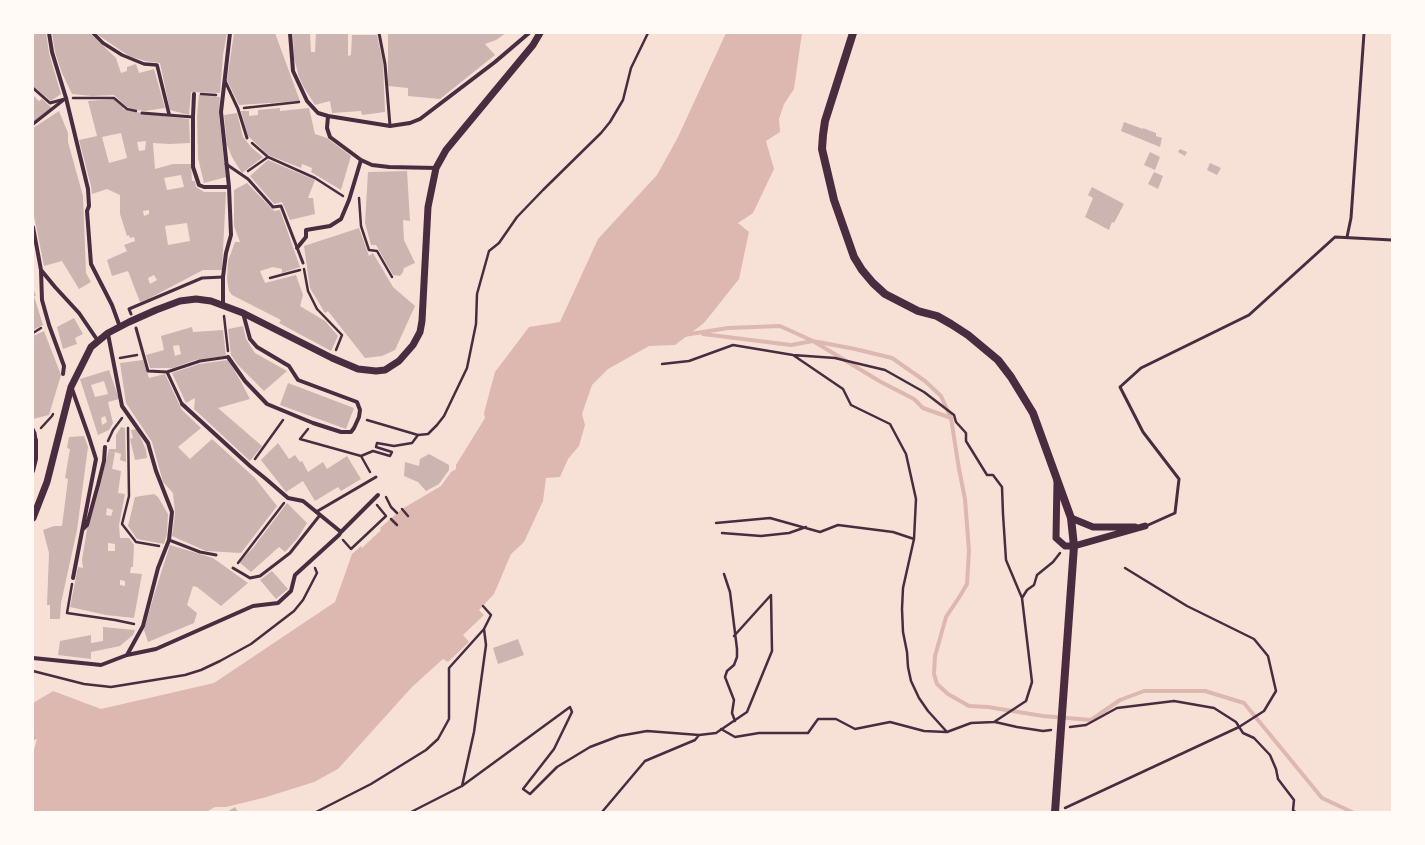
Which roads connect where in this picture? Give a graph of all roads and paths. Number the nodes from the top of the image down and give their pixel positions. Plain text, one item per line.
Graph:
1 (49, 33) edge
2 (93, 33) edge
3 (230, 33) edge
4 (290, 33) edge
5 (379, 33) edge
6 (529, 33) edge
7 (540, 33) edge
8 (648, 33) edge
9 (853, 33) edge
10 (1364, 33) edge
11 (224, 79) junction
12 (33, 88) edge
13 (194, 94) joint
14 (223, 95) junction
15 (66, 98) junction
16 (307, 101) junction
17 (238, 109) junction
18 (142, 113) joint
19 (169, 114) junction
20 (328, 116) junction
21 (193, 117) junction
22 (33, 124) edge
23 (390, 126) junction
24 (247, 138) joint
25 (268, 158) junction
26 (361, 160) junction
27 (226, 164) junction
28 (436, 168) junction
29 (243, 175) junction
30 (355, 182) junction
31 (229, 186) junction
32 (349, 200) junction
33 (33, 227) edge
34 (1347, 237) junction
35 (1392, 240) edge
36 (297, 248) junction
37 (303, 261) junction
38 (42, 270) junction
39 (223, 277) junction
40 (392, 277) dead end
41 (270, 278) dead end
42 (223, 305) junction
43 (243, 313) junction
44 (131, 314) dead end
45 (224, 315) dead end
46 (120, 327) junction
47 (136, 328) dead end
48 (108, 333) junction
49 (98, 341) junction
50 (144, 354) junction
51 (793, 355) junction
52 (228, 357) junction
53 (332, 358) junction
54 (113, 359) junction
55 (662, 364) dead end
56 (167, 372) junction
57 (63, 374) dead end
58 (71, 387) junction
59 (182, 404) joint
60 (127, 412) junction
61 (288, 413) junction
62 (52, 416) dead end
63 (359, 417) junction
64 (313, 423) junction
65 (33, 429) edge
66 (35, 433) junction
67 (418, 435) junction
68 (34, 440) edge
69 (105, 447) joint
70 (361, 456) junction
71 (250, 466) junction
72 (33, 471) edge
73 (374, 478) joint
74 (1057, 478) junction
75 (384, 492) dead end
76 (378, 495) dead end
77 (288, 498) junction
78 (373, 500) junction
79 (402, 509) dead end
80 (316, 512) junction
81 (397, 513) dead end
82 (320, 515) junction
83 (408, 516) dead end
84 (33, 518) edge
85 (1071, 518) junction
86 (391, 519) dead end
87 (716, 523) dead end
88 (397, 525) dead end
89 (1145, 526) junction
90 (806, 527) junction
91 (82, 529) junction
92 (341, 532) junction
93 (722, 533) dead end
94 (914, 539) junction
95 (169, 540) junction
96 (1069, 546) junction
97 (166, 548) junction
98 (351, 550) dead end
99 (216, 555) dead end
100 (311, 560) junction
101 (233, 568) joint
102 (1125, 568) dead end
103 (724, 574) dead end
104 (73, 578) joint
105 (1022, 598) junction
106 (483, 606) dead end
107 (143, 626) junction
108 (484, 629) junction
109 (734, 636) junction
110 (127, 655) junction
111 (33, 658) edge
112 (33, 671) edge
113 (735, 721) junction
114 (994, 722) junction
115 (1239, 727) junction
116 (1065, 728) dead end
117 (721, 729) junction
118 (1058, 729) dead end
119 (947, 732) junction
120 (699, 735) junction
121 (462, 786) junction
122 (1059, 810) edge
123 (316, 812) edge
124 (411, 812) edge
125 (602, 812) edge
126 (1295, 812) edge

1 - 15 street
2 - 19 street
3 - 11 street
4 - 16 street
5 - 23 lane
6 - 23 street
7 - 28 street
8 - 67 path
9 - 74 main road
10 - 34 lane
11 - 14 street
11 - 17 lane
12 - 15 lane
13 - 14 path
13 - 21 street
14 - 27 street
15 - 18 path
15 - 22 street
15 - 46 street
16 - 17 path
16 - 20 street
17 - 24 lane
18 - 19 lane
19 - 21 lane
20 - 23 street
20 - 26 street
21 - 31 street
24 - 25 path
25 - 29 path
25 - 32 path
26 - 28 street
26 - 30 street
27 - 29 lane
27 - 31 street
28 - 53 street
29 - 36 lane
30 - 32 street
30 - 40 path
31 - 39 street
32 - 36 street
33 - 38 street
34 - 35 lane
34 - 89 lane
36 - 37 lane
37 - 41 path
37 - 53 path
38 - 49 street
38 - 57 street
39 - 42 street
39 - 44 lane
42 - 43 street
42 - 46 street
43 - 53 street
43 - 63 street
45 - 52 path
46 - 48 street
47 - 50 lane
48 - 49 street
48 - 54 street
49 - 58 street
50 - 54 path
50 - 56 lane
51 - 55 path
51 - 94 path
51 - 105 path
52 - 56 lane
52 - 61 street
54 - 60 street
56 - 59 lane
58 - 84 street
58 - 91 street
59 - 71 street
60 - 69 path
60 - 95 street
60 - 97 path
61 - 64 street
61 - 71 path
62 - 66 path
63 - 64 street
63 - 67 path
64 - 70 path
65 - 66 lane
66 - 68 lane
67 - 70 path
68 - 72 street
69 - 91 street
70 - 73 path
71 - 77 street
73 - 80 lane
74 - 85 main road
74 - 96 street
75 - 81 path
76 - 78 street
77 - 80 street
77 - 101 path
78 - 92 street
78 - 98 path
79 - 83 path
80 - 82 street
82 - 92 street
82 - 101 lane
85 - 89 street
85 - 96 main road
86 - 88 path
87 - 90 path
89 - 96 street
90 - 93 path
90 - 94 path
91 - 104 street
92 - 100 street
94 - 119 path
95 - 97 street
95 - 99 lane
96 - 105 path
96 - 122 main road
97 - 107 street
100 - 110 street
100 - 112 path
102 - 115 path
103 - 109 path
104 - 107 path
105 - 114 path
106 - 108 path
107 - 110 street
108 - 121 path
108 - 123 path
109 - 113 path
109 - 113 path
110 - 111 street
113 - 117 path
114 - 118 path
114 - 119 path
115 - 116 path
115 - 122 path
115 - 126 path
117 - 119 path
117 - 120 path
120 - 121 path
120 - 125 path
121 - 124 path

